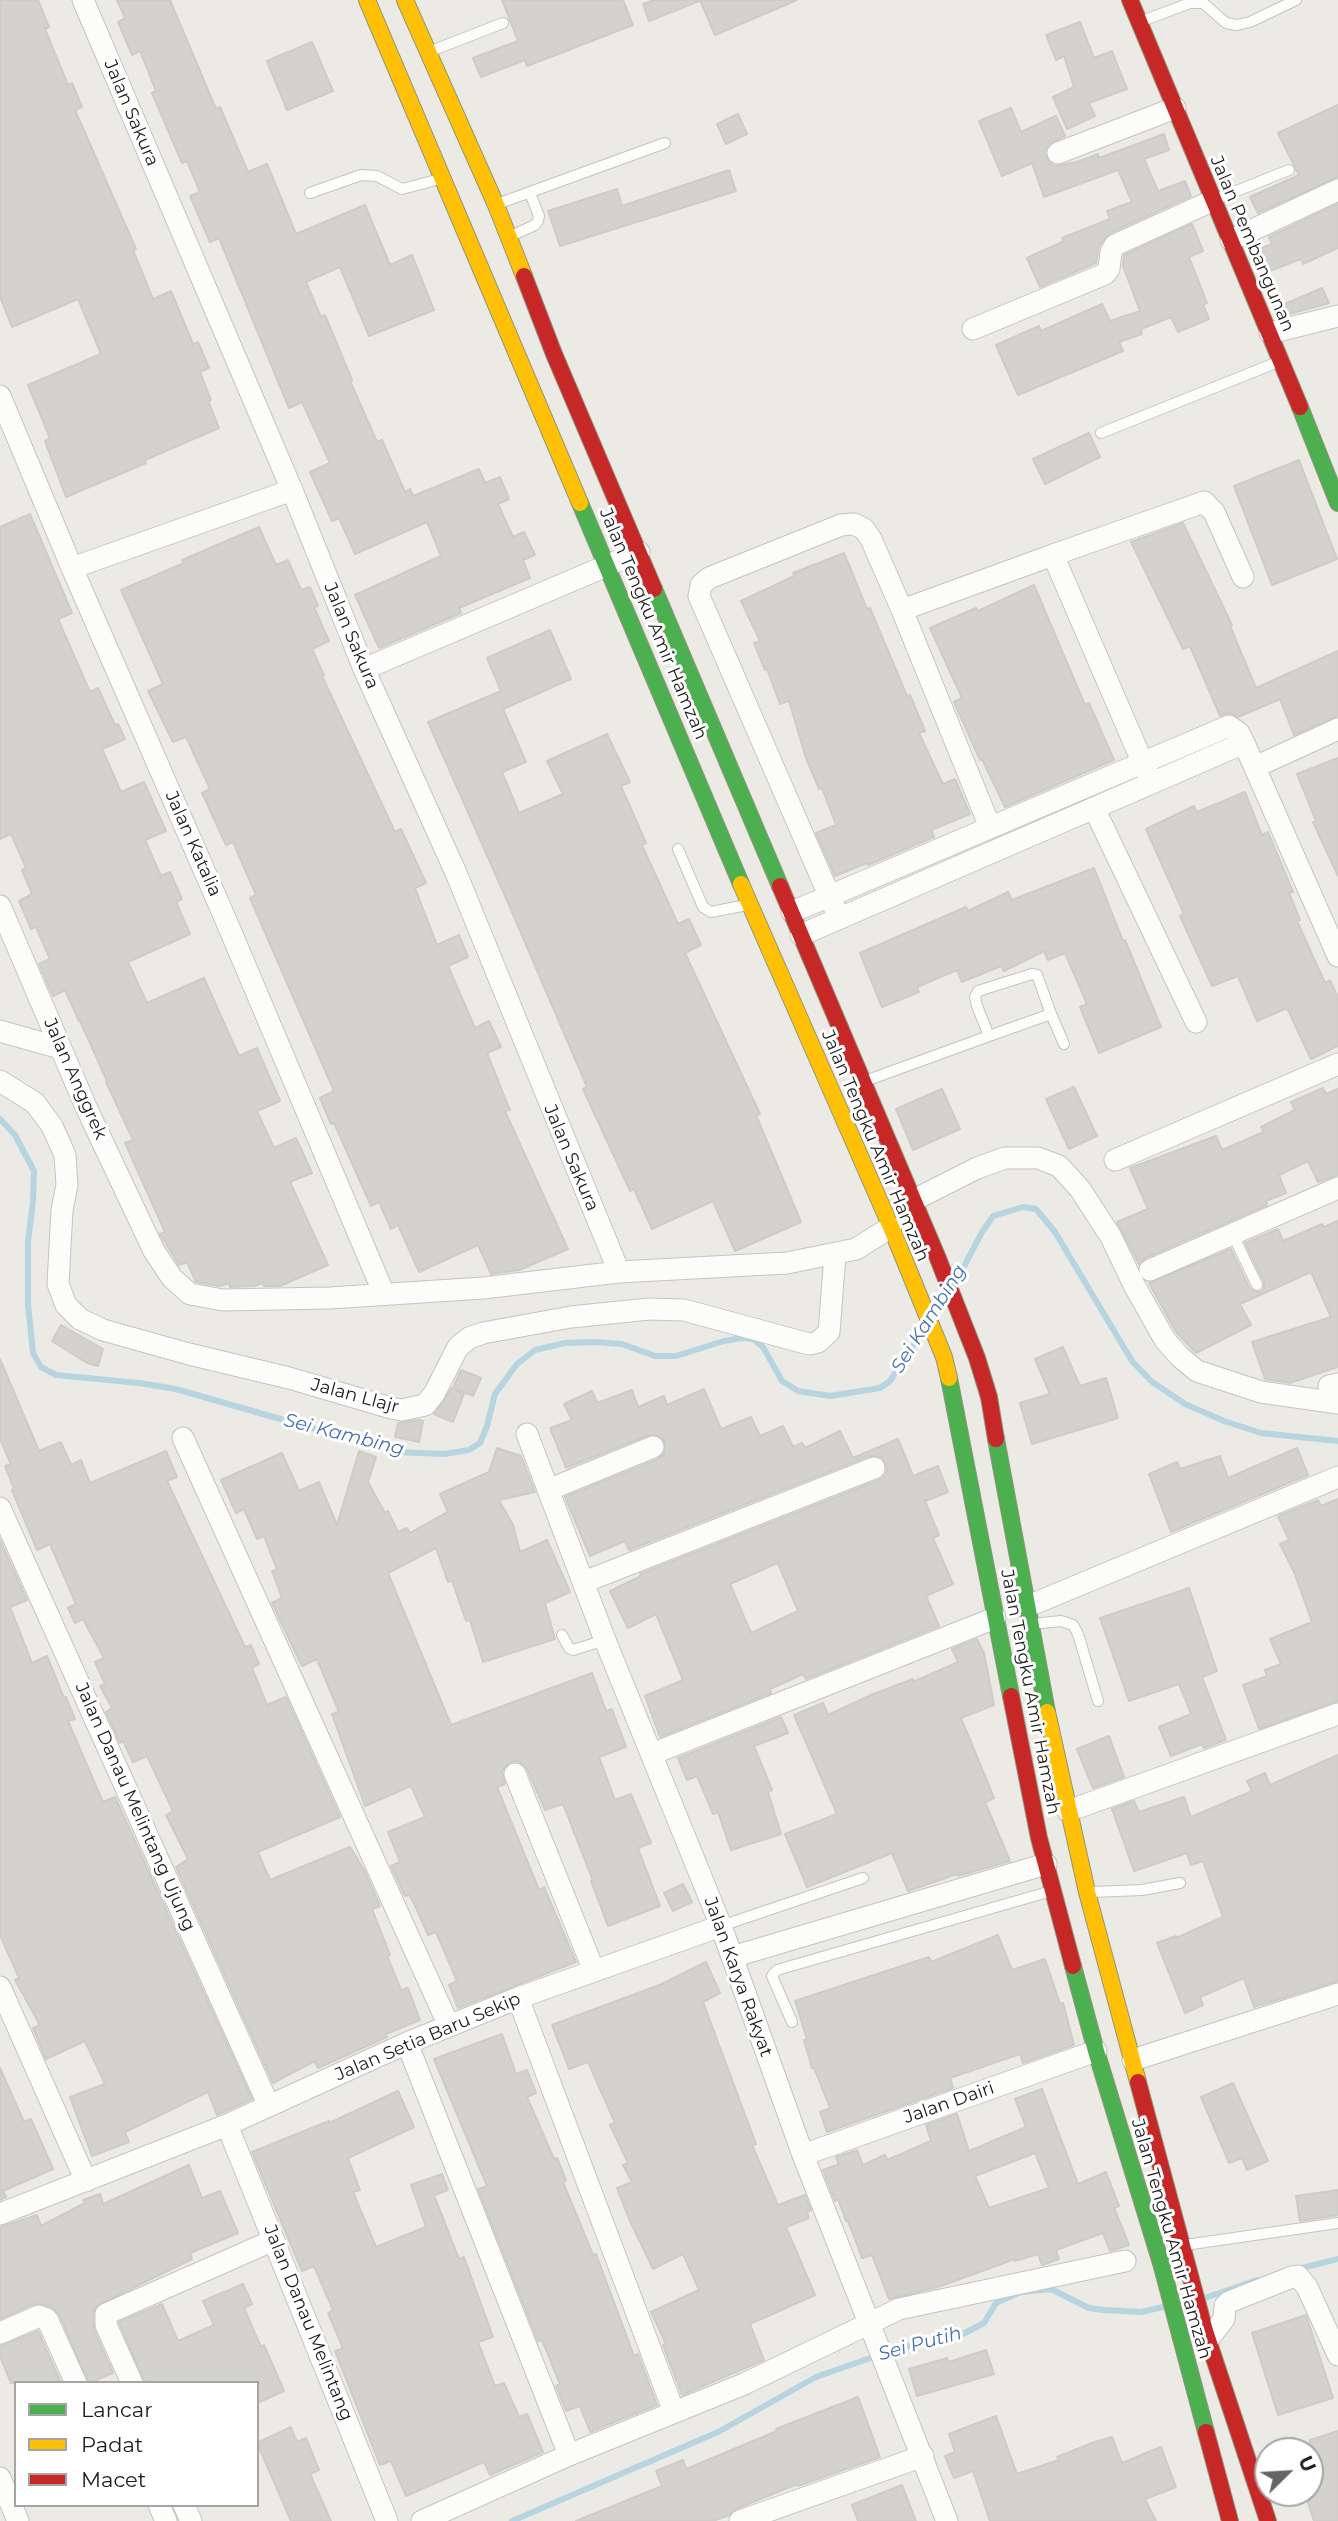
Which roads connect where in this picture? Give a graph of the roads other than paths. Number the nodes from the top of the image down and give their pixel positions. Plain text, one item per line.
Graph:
1 (83, 0) edge
2 (366, 0) edge
3 (405, 0) edge
4 (1130, 0) edge
5 (1296, 0) edge
6 (1139, 22) junction
7 (503, 23) dead end
8 (429, 52) junction
9 (1175, 108) junction
10 (665, 143) dead end
11 (1058, 153) dead end
12 (1289, 170) dead end
13 (441, 179) junction
14 (1338, 190) edge
15 (530, 192) junction
16 (310, 193) dead end
17 (1212, 201) junction
18 (496, 205) junction
19 (509, 237) junction
20 (1231, 240) junction
21 (1338, 316) edge
22 (973, 329) dead end
23 (1270, 333) junction
24 (1280, 361) junction
25 (0, 396) edge
26 (1101, 433) dead end
27 (1329, 453) edge
28 (292, 490) junction
29 (1338, 503) edge
30 (639, 552) junction
31 (1053, 555) junction
32 (608, 566) junction
33 (72, 568) junction
34 (1243, 577) dead end
35 (902, 610) junction
36 (364, 668) junction
37 (1338, 729) edge
38 (1244, 743) junction
39 (1143, 762) junction
40 (1255, 767) junction
41 (1151, 782) junction
42 (1094, 808) junction
43 (990, 827) junction
44 (678, 849) dead end
45 (829, 896) junction
46 (750, 904) junction
47 (0, 906) edge
48 (792, 912) junction
49 (839, 918) junction
50 (801, 935) junction
51 (1338, 956) edge
52 (1051, 1014) junction
53 (1196, 1022) dead end
54 (0, 1031) edge
55 (989, 1036) junction
56 (1064, 1044) dead end
57 (60, 1048) junction
58 (1338, 1064) edge
59 (0, 1081) edge
60 (863, 1082) junction
61 (1115, 1160) dead end
62 (1338, 1188) edge
63 (914, 1200) junction
64 (891, 1227) junction
65 (1231, 1233) junction
66 (835, 1255) junction
67 (1150, 1270) dead end
68 (619, 1272) junction
69 (1257, 1285) dead end
70 (384, 1294) junction
71 (1335, 1391) edge
72 (527, 1434) dead end
73 (183, 1438) dead end
74 (653, 1447) dead end
75 (874, 1468) dead end
76 (1338, 1477) edge
77 (548, 1490) junction
78 (0, 1508) edge
79 (584, 1582) junction
80 (1028, 1615) junction
81 (995, 1618) junction
82 (562, 1635) dead end
83 (605, 1640) junction
84 (1098, 1702) dead end
85 (1338, 1714) edge
86 (652, 1754) junction
87 (514, 1774) dead end
88 (1058, 1829) junction
89 (1046, 1864) junction
90 (863, 1878) dead end
91 (1180, 1883) dead end
92 (1054, 1890) junction
93 (1087, 1892) junction
94 (721, 1926) junction
95 (732, 1957) junction
96 (594, 1971) junction
97 (0, 1987) edge
98 (1338, 1994) edge
99 (517, 1998) junction
100 (792, 2022) dead end
101 (449, 2026) junction
102 (407, 2043) junction
103 (1096, 2051) junction
104 (1133, 2060) junction
105 (269, 2106) junction
106 (227, 2125) junction
107 (803, 2155) junction
108 (86, 2181) junction
109 (0, 2214) edge
110 (1338, 2223) edge
111 (274, 2240) junction
112 (1184, 2250) junction
113 (1125, 2261) dead end
114 (870, 2327) junction
115 (0, 2333) edge
116 (1207, 2336) junction
117 (1338, 2355) edge
118 (75, 2381) edge
119 (131, 2381) edge
120 (674, 2412) junction
121 (569, 2455) junction
122 (923, 2456) junction
123 (0, 2478) edge
124 (18, 2521) edge
125 (387, 2521) edge
126 (422, 2521) edge
127 (740, 2521) edge
128 (947, 2521) edge
129 (1230, 2521) edge
130 (1268, 2521) edge

1 - 28 street, Jalan Sakura
2 - 13 main road, Jalan Tengku Amir Hamzah
3 - 8 main road, Jalan Tengku Amir Hamzah
4 - 6 main road, Jalan Pembangunan
5 - 6 lane
6 - 9 main road, Jalan Pembangunan
7 - 8 lane
8 - 18 main road, Jalan Tengku Amir Hamzah
9 - 11 street
9 - 17 main road, Jalan Pembangunan
10 - 15 lane
12 - 17 lane
13 - 16 lane
13 - 32 main road, Jalan Tengku Amir Hamzah
14 - 20 street
15 - 18 lane
15 - 19 lane
17 - 20 main road, Jalan Pembangunan
17 - 22 street
18 - 19 main road, Jalan Tengku Amir Hamzah
19 - 30 main road, Jalan Tengku Amir Hamzah
20 - 23 main road, Jalan Pembangunan
21 - 23 street
23 - 24 main road, Jalan Pembangunan
24 - 26 lane
24 - 27 main road, Jalan Pembangunan
25 - 33 street, Jalan Katalia
27 - 29 main road, Jalan Pembangunan
28 - 33 street
28 - 36 street, Jalan Sakura
30 - 32 street
30 - 48 main road, Jalan Tengku Amir Hamzah
31 - 34 street
31 - 35 street
31 - 39 street
32 - 36 street
32 - 46 main road, Jalan Tengku Amir Hamzah
33 - 70 street, Jalan Katalia
35 - 43 street
35 - 45 street
36 - 68 street, Jalan Sakura
37 - 40 street
38 - 39 street
38 - 40 street
38 - 41 street
39 - 41 street
39 - 43 street
40 - 51 street
41 - 42 street
42 - 49 street
42 - 53 street
43 - 45 street
44 - 46 lane
45 - 48 street
45 - 49 street
46 - 64 main road, Jalan Tengku Amir Hamzah
47 - 57 street, Jalan Anggrek
48 - 50 main road, Jalan Tengku Amir Hamzah
49 - 50 street
50 - 60 main road, Jalan Tengku Amir Hamzah
52 - 55 lane
52 - 55 lane
52 - 56 lane
54 - 57 street
55 - 60 lane
57 - 70 street, Jalan Anggrek
58 - 61 street
59 - 66 street, Jalan Llajr
60 - 63 main road, Jalan Tengku Amir Hamzah
62 - 65 street
63 - 71 street
63 - 80 main road, Jalan Tengku Amir Hamzah
64 - 66 street, Jalan Anggrek
64 - 81 main road, Jalan Tengku Amir Hamzah
65 - 67 street
65 - 69 lane
66 - 68 street, Jalan Anggrek
68 - 70 street, Jalan Anggrek
72 - 77 street, Jalan Karya Rakyat
73 - 101 street
74 - 77 street
75 - 79 street
76 - 80 street
77 - 79 street, Jalan Karya Rakyat
78 - 105 street, Jalan Danau Melintang Ujung
79 - 83 street, Jalan Karya Rakyat
80 - 84 lane
80 - 88 main road, Jalan Tengku Amir Hamzah
81 - 86 street
81 - 88 main road, Jalan Tengku Amir Hamzah
82 - 83 lane
83 - 86 street, Jalan Karya Rakyat
85 - 88 street
86 - 94 street, Jalan Karya Rakyat
87 - 96 street
88 - 89 main road, Jalan Tengku Amir Hamzah
88 - 93 main road, Jalan Tengku Amir Hamzah
89 - 92 main road, Jalan Tengku Amir Hamzah
89 - 95 street
90 - 94 lane, Jalan Setia Baru Sekip
91 - 93 lane
92 - 100 lane
92 - 103 main road, Jalan Tengku Amir Hamzah
93 - 104 main road, Jalan Tengku Amir Hamzah
94 - 95 street, Jalan Karya Rakyat
94 - 96 street, Jalan Setia Baru Sekip
95 - 107 street, Jalan Karya Rakyat
96 - 99 street, Jalan Setia Baru Sekip
97 - 108 street
98 - 104 street
99 - 101 street, Jalan Setia Baru Sekip
99 - 120 street
101 - 102 street, Jalan Setia Baru Sekip
102 - 105 street, Jalan Setia Baru Sekip
102 - 121 street
103 - 107 street, Jalan Dairi
103 - 129 main road, Jalan Tengku Amir Hamzah
104 - 112 main road, Jalan Tengku Amir Hamzah
105 - 106 street, Jalan Setia Baru Sekip
106 - 108 street, Jalan Setia Baru Sekip
106 - 111 street, Jalan Danau Melintang
107 - 114 street, Jalan Karya Rakyat
108 - 109 street, Jalan Setia Baru Sekip
110 - 112 lane
111 - 119 street
111 - 125 street, Jalan Danau Melintang
112 - 116 main road, Jalan Tengku Amir Hamzah
113 - 114 street
114 - 120 street
114 - 122 street, Jalan Karya Rakyat
115 - 118 street
116 - 117 street
116 - 130 main road, Jalan Tengku Amir Hamzah
120 - 121 street
121 - 126 street
122 - 127 street
122 - 128 street, Jalan Karya Rakyat
123 - 124 street

